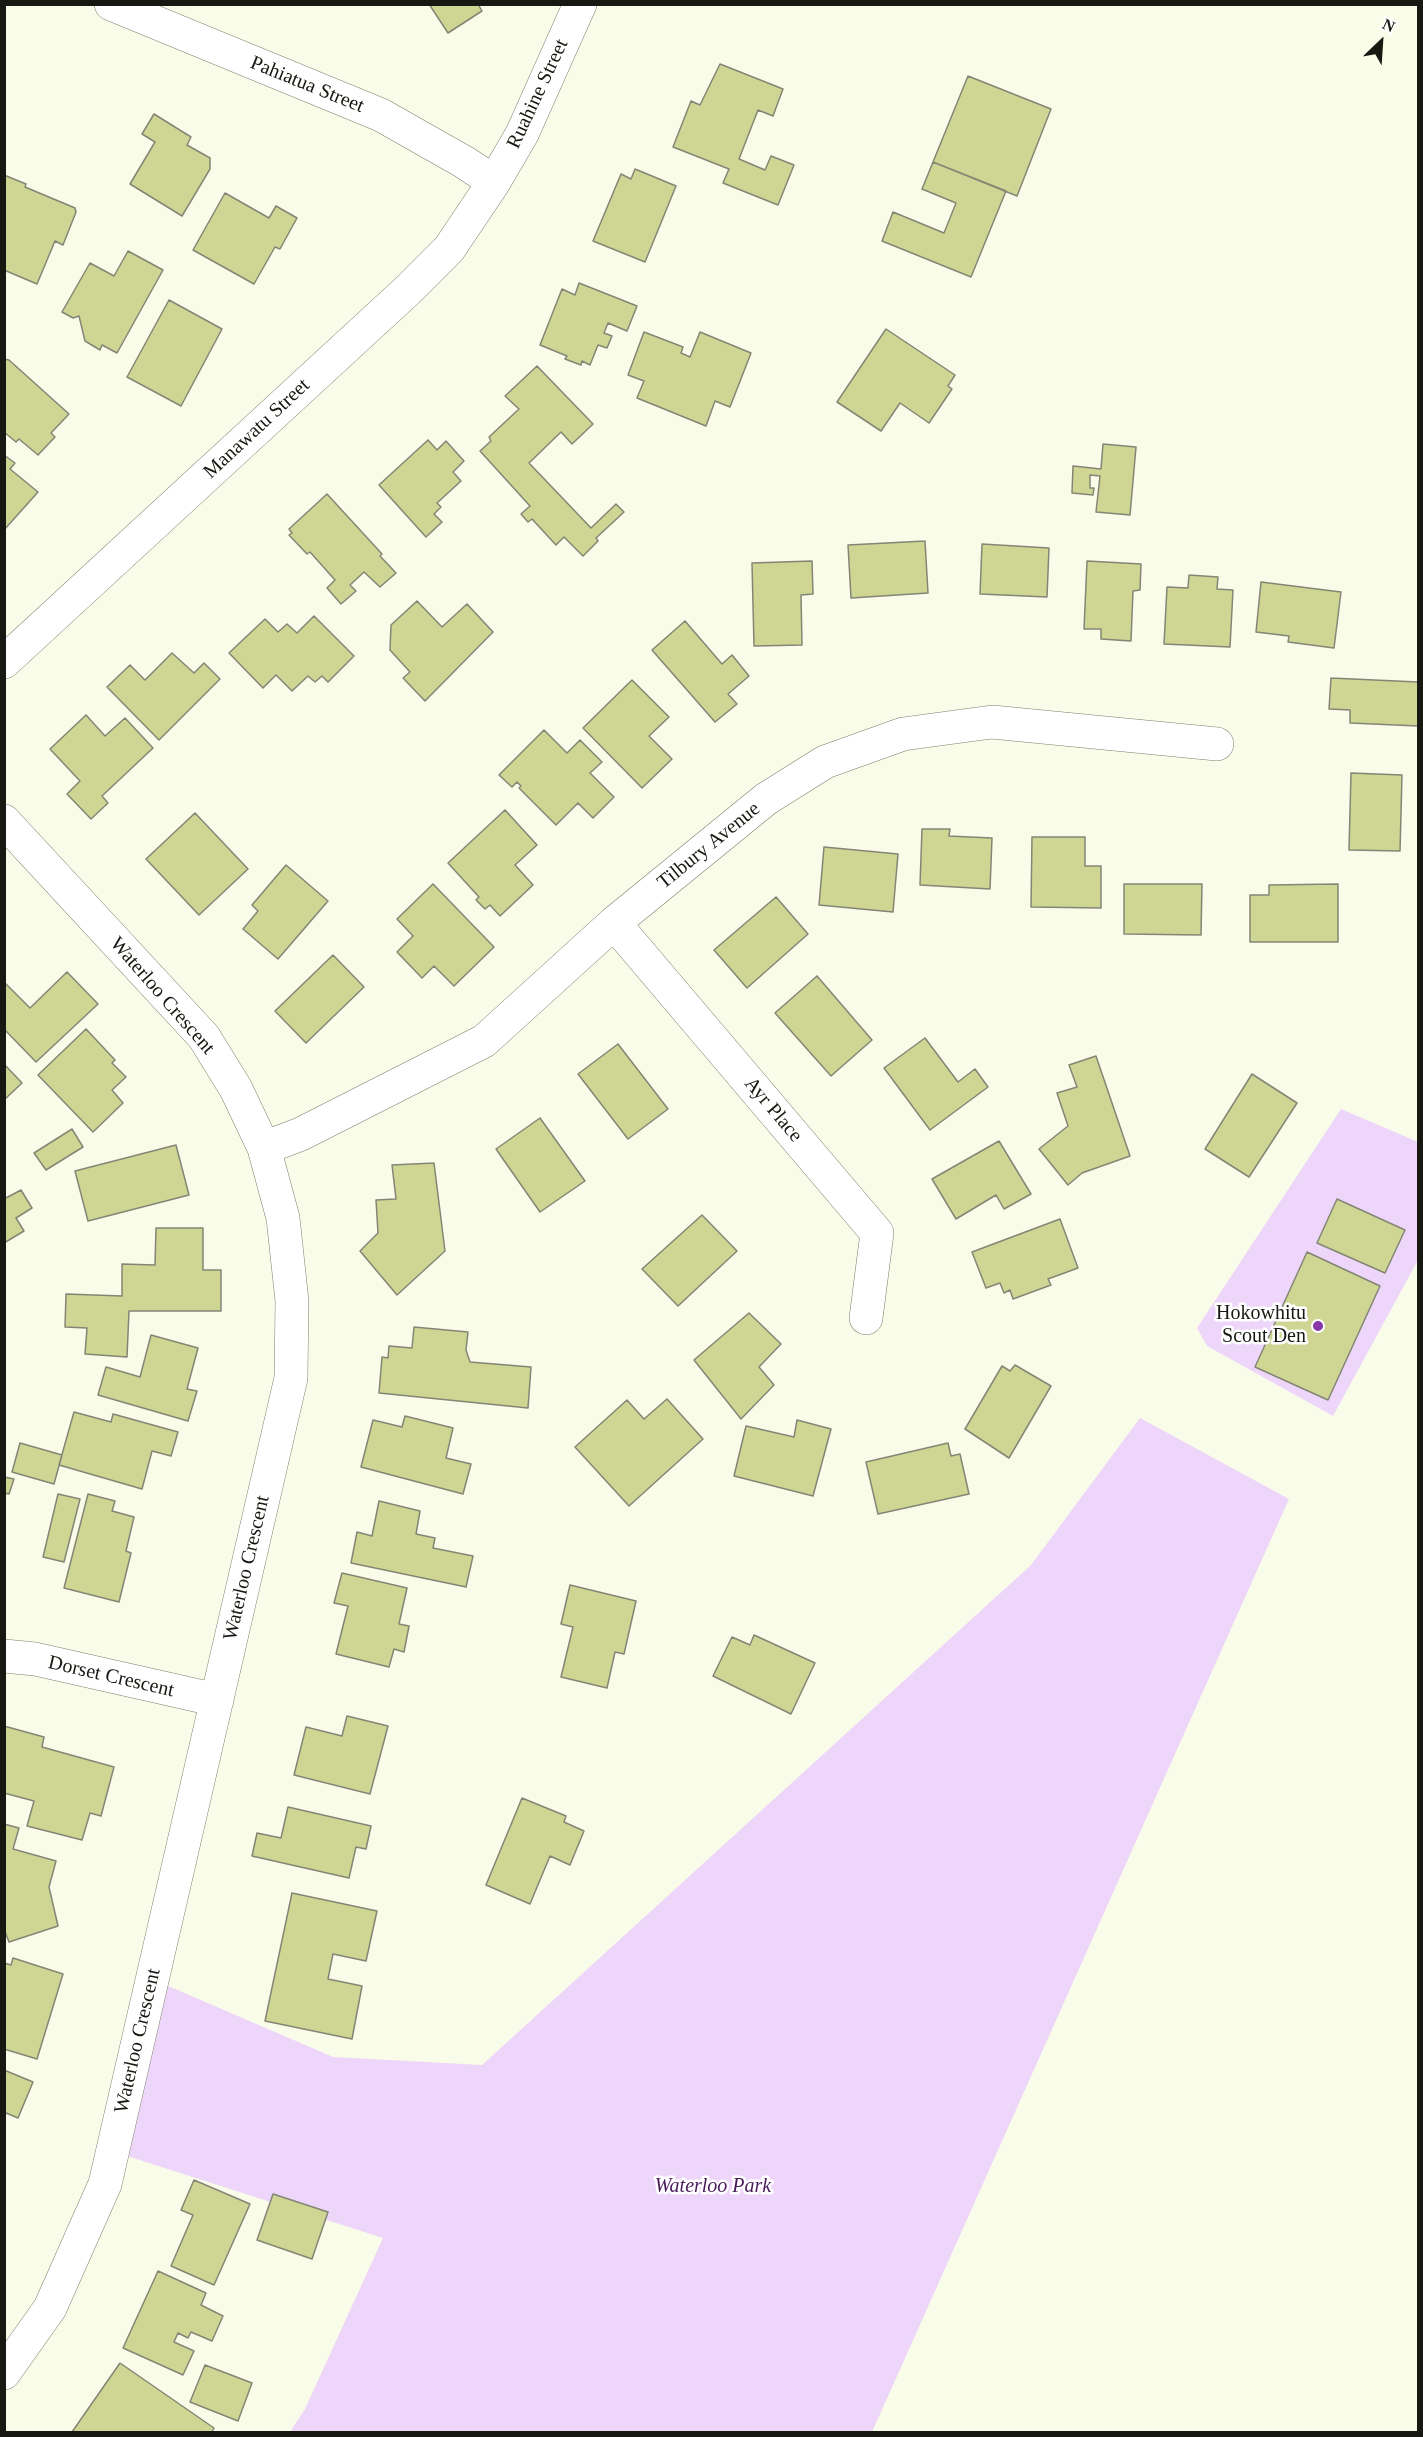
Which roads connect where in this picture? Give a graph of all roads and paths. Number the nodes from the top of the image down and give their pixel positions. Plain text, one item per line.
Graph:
1 (111, 4) edge
2 (580, 4) edge
3 (494, 182) junction
4 (4, 662) edge
5 (1217, 744) dead end
6 (4, 821) edge
7 (614, 923) junction
8 (264, 1148) junction
9 (866, 1318) dead end
10 (4, 1656) edge
11 (217, 1700) junction
12 (4, 2373) edge

1 - 3 street, Pahiatua Street
2 - 3 street, Ruahine Street
3 - 4 street, Manawatu Street
5 - 7 street, Tilbury Avenue
6 - 8 street, Waterloo Crescent
7 - 8 street, Tilbury Avenue
7 - 9 street, Ayr Place
8 - 11 street, Waterloo Crescent
10 - 11 street, Dorset Crescent
11 - 12 street, Waterloo Crescent

